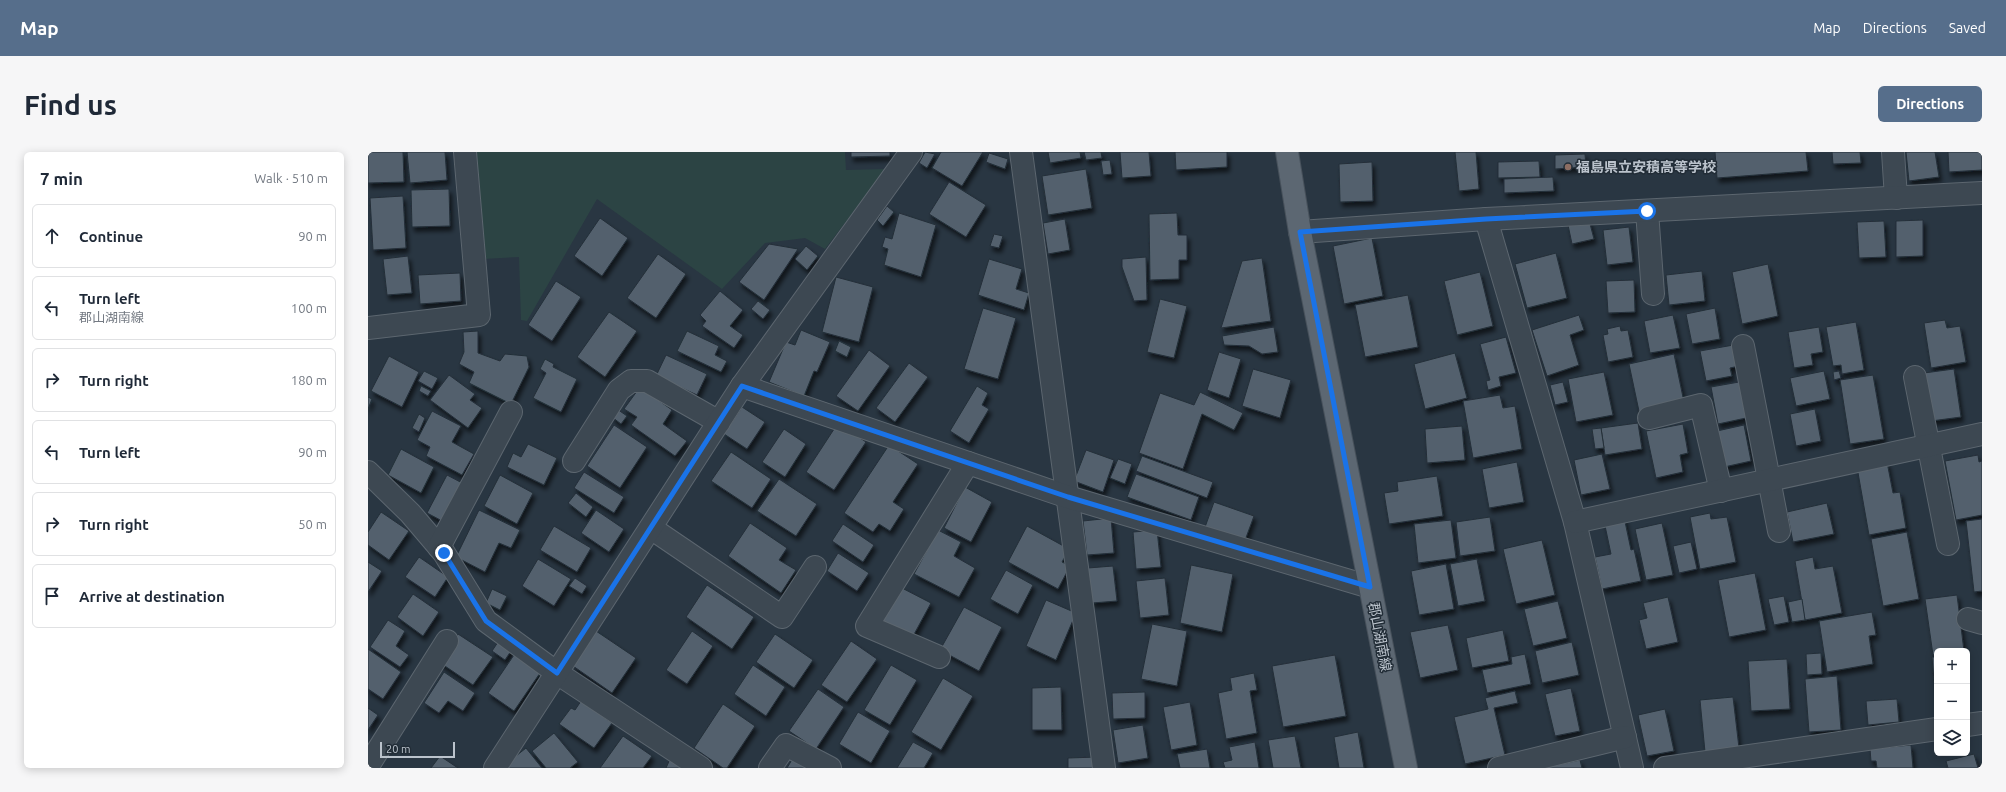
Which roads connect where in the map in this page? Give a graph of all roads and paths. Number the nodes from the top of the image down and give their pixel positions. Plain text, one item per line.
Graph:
1 (465, 152) edge
2 (911, 152) edge
3 (1021, 152) edge
4 (1287, 152) edge
5 (1892, 152) edge
6 (1982, 192) edge
7 (1896, 198) junction
8 (1647, 211) junction
9 (1486, 219) junction
10 (1300, 232) junction
11 (1653, 294) dead end
12 (368, 328) edge
13 (1742, 346) dead end
14 (1914, 378) dead end
15 (742, 386) junction
16 (510, 412) dead end
17 (1649, 418) dead end
18 (719, 422) junction
19 (1982, 434) edge
20 (1928, 446) junction
21 (574, 461) dead end
22 (968, 463) junction
23 (368, 472) edge
24 (1770, 480) junction
25 (1721, 491) junction
26 (1068, 497) junction
27 (1575, 522) junction
28 (651, 528) junction
29 (1779, 531) dead end
30 (1948, 544) dead end
31 (439, 547) junction
32 (815, 567) dead end
33 (1370, 587) junction
34 (447, 641) dead end
35 (939, 657) dead end
36 (557, 673) junction
37 (1982, 723) edge
38 (1970, 725) edge
39 (1934, 729) edge
40 (1625, 737) junction
41 (368, 766) edge
42 (495, 768) edge
43 (701, 768) edge
44 (770, 768) edge
45 (830, 768) edge
46 (1104, 768) edge
47 (1406, 768) edge
48 (1499, 768) edge
49 (1632, 768) edge
50 (1665, 768) edge

1 - 12 street
2 - 15 street
3 - 26 street
4 - 10 main road, 郡山湖南線
5 - 7 street
6 - 7 street
7 - 8 street
8 - 9 street
8 - 11 street
9 - 10 street
9 - 27 street
10 - 33 main road, 郡山湖南線
13 - 24 street
14 - 20 street
15 - 18 street
15 - 22 street
16 - 31 street
17 - 25 street
18 - 21 street
18 - 28 street
19 - 20 street
20 - 24 street
20 - 30 street
22 - 26 street
22 - 35 street
23 - 31 street
24 - 25 street
24 - 29 street
25 - 27 street
26 - 33 street
26 - 46 street
27 - 40 street
28 - 32 street
28 - 36 street
31 - 36 street
33 - 47 main road, 郡山湖南線
34 - 41 street
36 - 42 street
36 - 43 street
37 - 38 street
39 - 50 street
40 - 48 street
40 - 49 street
44 - 45 street

